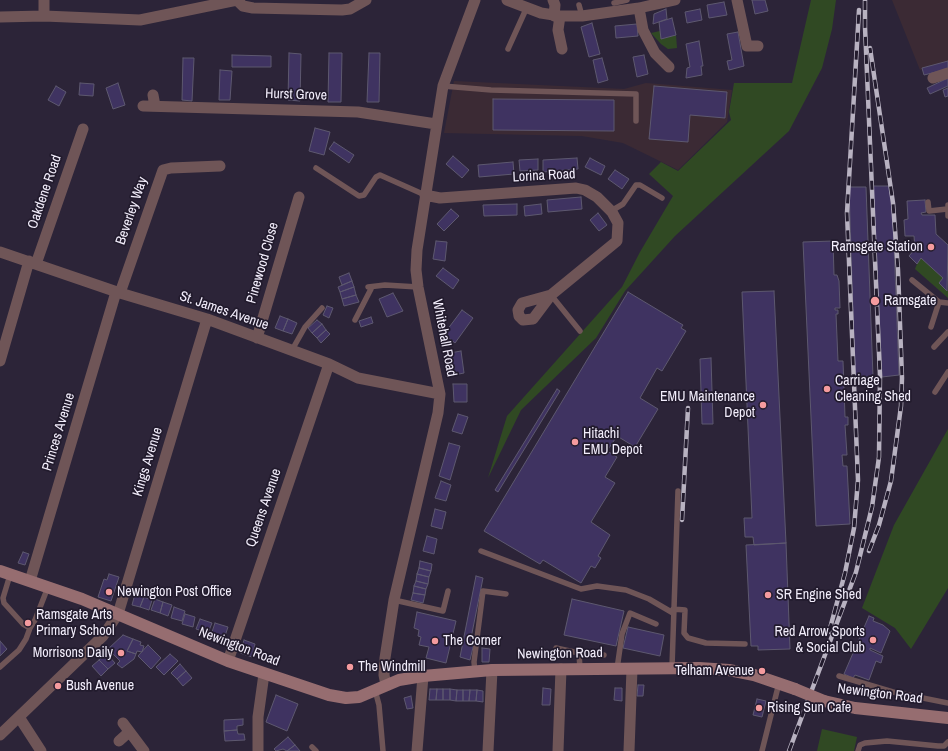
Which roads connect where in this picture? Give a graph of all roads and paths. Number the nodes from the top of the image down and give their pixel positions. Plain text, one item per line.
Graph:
1 (44, 0) edge
2 (237, 0) edge
3 (366, 0) edge
4 (475, 0) edge
5 (507, 0) edge
6 (553, 0) edge
7 (675, 0) edge
8 (737, 0) edge
9 (614, 3) dead end
10 (631, 4) edge
11 (527, 7) junction
12 (44, 16) junction
13 (557, 16) junction
14 (0, 17) edge
15 (758, 46) dead end
16 (508, 49) dead end
17 (562, 49) dead end
18 (669, 67) dead end
19 (948, 73) edge
20 (934, 78) dead end
21 (443, 86) junction
22 (143, 106) dead end
23 (636, 121) dead end
24 (436, 124) junction
25 (83, 130) dead end
26 (220, 166) dead end
27 (316, 168) dead end
28 (425, 195) junction
29 (298, 197) dead end
30 (662, 198) dead end
31 (928, 202) dead end
32 (948, 205) edge
33 (948, 209) edge
34 (610, 211) junction
35 (948, 216) edge
36 (0, 252) edge
37 (32, 263) junction
38 (912, 280) dead end
39 (418, 287) junction
40 (118, 293) junction
41 (551, 295) joint
42 (939, 302) junction
43 (948, 303) edge
44 (322, 308) dead end
45 (207, 319) junction
46 (355, 320) dead end
47 (931, 327) dead end
48 (580, 331) dead end
49 (948, 332) edge
50 (257, 338) junction
51 (934, 347) dead end
52 (292, 350) junction
53 (0, 361) edge
54 (329, 364) junction
55 (948, 372) edge
56 (936, 392) dead end
57 (440, 394) junction
58 (678, 491) dead end
59 (481, 551) dead end
60 (5, 573) edge
61 (30, 581) junction
62 (48, 587) junction
63 (448, 591) dead end
64 (506, 594) dead end
65 (394, 600) junction
66 (673, 611) junction
67 (118, 614) junction
68 (656, 624) dead end
69 (30, 628) junction
70 (745, 644) dead end
71 (556, 648) dead end
72 (579, 653) junction
73 (604, 655) dead end
74 (228, 661) junction
75 (0, 667) edge
76 (672, 667) junction
77 (561, 669) junction
78 (580, 669) junction
79 (617, 669) junction
80 (632, 669) junction
81 (492, 670) junction
82 (475, 671) junction
83 (264, 674) junction
84 (423, 676) junction
85 (839, 676) dead end
86 (779, 683) junction
87 (381, 687) junction
88 (948, 703) edge
89 (19, 716) junction
90 (948, 718) edge
91 (0, 735) edge
92 (119, 740) dead end
93 (948, 742) edge
94 (41, 751) edge
95 (144, 751) edge
96 (258, 751) edge
97 (383, 751) edge
98 (417, 751) edge
99 (488, 751) edge
100 (558, 751) edge
101 (629, 751) edge
102 (762, 751) edge
103 (858, 751) edge

1 - 12 street
2 - 3 street
2 - 12 street
4 - 21 street, Whitehall Road
5 - 11 street
6 - 13 street
7 - 10 street
8 - 15 street
9 - 10 lane
10 - 13 street
10 - 18 street
11 - 13 street
11 - 16 lane
12 - 14 street
13 - 17 street
19 - 20 street
21 - 23 lane
21 - 24 street, Whitehall Road
22 - 24 street, Hurst Grove
24 - 28 street, Whitehall Road
25 - 37 street, Oakdene Road
26 - 40 street, Beverley Way
27 - 28 lane
28 - 34 street, Lorina Road
28 - 39 street, Whitehall Road
29 - 50 street, Pinewood Close
30 - 34 lane
31 - 33 lane
32 - 33 lane
33 - 35 lane
34 - 41 street, Lorina Road
36 - 37 street, St. James Avenue
37 - 40 street, St. James Avenue
37 - 53 street, Oakdene Road
38 - 42 lane
39 - 46 lane
39 - 57 street, Whitehall Road
40 - 45 street, St. James Avenue
40 - 61 street, Princes Avenue
41 - 48 lane
42 - 43 lane
42 - 47 lane
44 - 52 lane
45 - 50 street, St. James Avenue
45 - 67 street, Kings Avenue
49 - 51 lane
50 - 52 street, St. James Avenue
52 - 54 street, St. James Avenue
54 - 57 street, St. James Avenue
54 - 74 street, Queens Avenue
55 - 56 lane
57 - 65 street, Whitehall Road
58 - 66 lane
59 - 66 lane
60 - 61 main road, Newington Road
60 - 69 lane
61 - 62 main road, Newington Road
62 - 67 main road, Newington Road
62 - 69 lane
63 - 65 lane
64 - 82 lane
65 - 87 street, Whitehall Road
66 - 70 lane
66 - 76 lane
67 - 74 main road, Newington Road
67 - 89 street
68 - 79 lane
69 - 75 lane
71 - 72 lane
72 - 73 lane
72 - 78 lane
74 - 83 main road, Newington Road
76 - 80 main road, Newington Road
76 - 86 main road, Newington Road
77 - 78 main road, Newington Road
77 - 81 main road, Newington Road
77 - 100 street
78 - 79 main road, Newington Road
79 - 80 main road, Newington Road
80 - 101 street
81 - 82 main road, Newington Road
81 - 99 street
82 - 84 main road, Newington Road
83 - 87 main road, Newington Road
83 - 96 street
84 - 87 main road, Newington Road
84 - 98 street
85 - 88 lane
86 - 90 main road, Newington Road, bridge
86 - 102 lane
87 - 97 lane
89 - 91 street
89 - 94 street
92 - 95 street
93 - 103 lane

